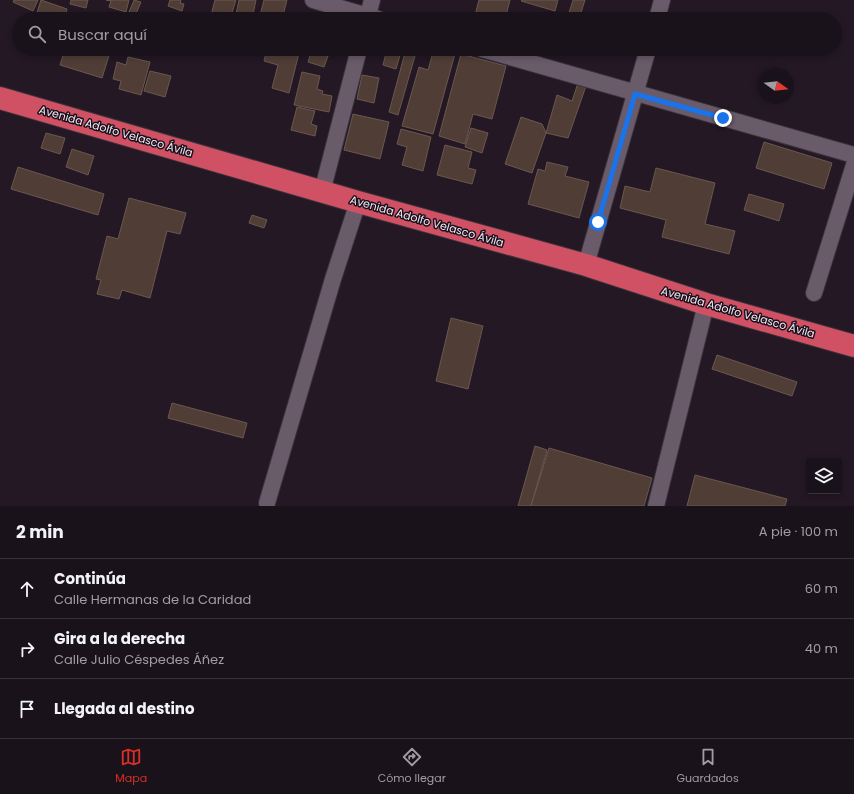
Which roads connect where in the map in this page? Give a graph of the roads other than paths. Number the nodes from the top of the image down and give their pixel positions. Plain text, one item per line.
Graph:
1 (313, 0) edge
2 (372, 0) edge
3 (662, 0) edge
4 (352, 12) edge
5 (371, 12) edge
6 (659, 12) edge
7 (357, 56) edge
8 (506, 56) edge
9 (646, 56) edge
10 (635, 94) junction
11 (0, 98) edge
12 (854, 155) edge
13 (854, 165) edge
14 (322, 192) junction
15 (358, 202) junction
16 (586, 265) junction
17 (814, 293) dead end
18 (706, 304) junction
19 (854, 346) edge
20 (267, 503) dead end
21 (656, 506) edge

1 - 4 street
2 - 5 street
3 - 6 street
7 - 14 street
8 - 10 street
9 - 10 street
10 - 12 street
10 - 16 street
11 - 14 highway, Avenida Adolfo Velasco Ávila
13 - 17 street
14 - 15 highway, Avenida Adolfo Velasco Ávila
15 - 16 highway, Avenida Adolfo Velasco Ávila
15 - 20 street
16 - 18 highway, Avenida Adolfo Velasco Ávila
18 - 19 highway, Avenida Adolfo Velasco Ávila
18 - 21 street

